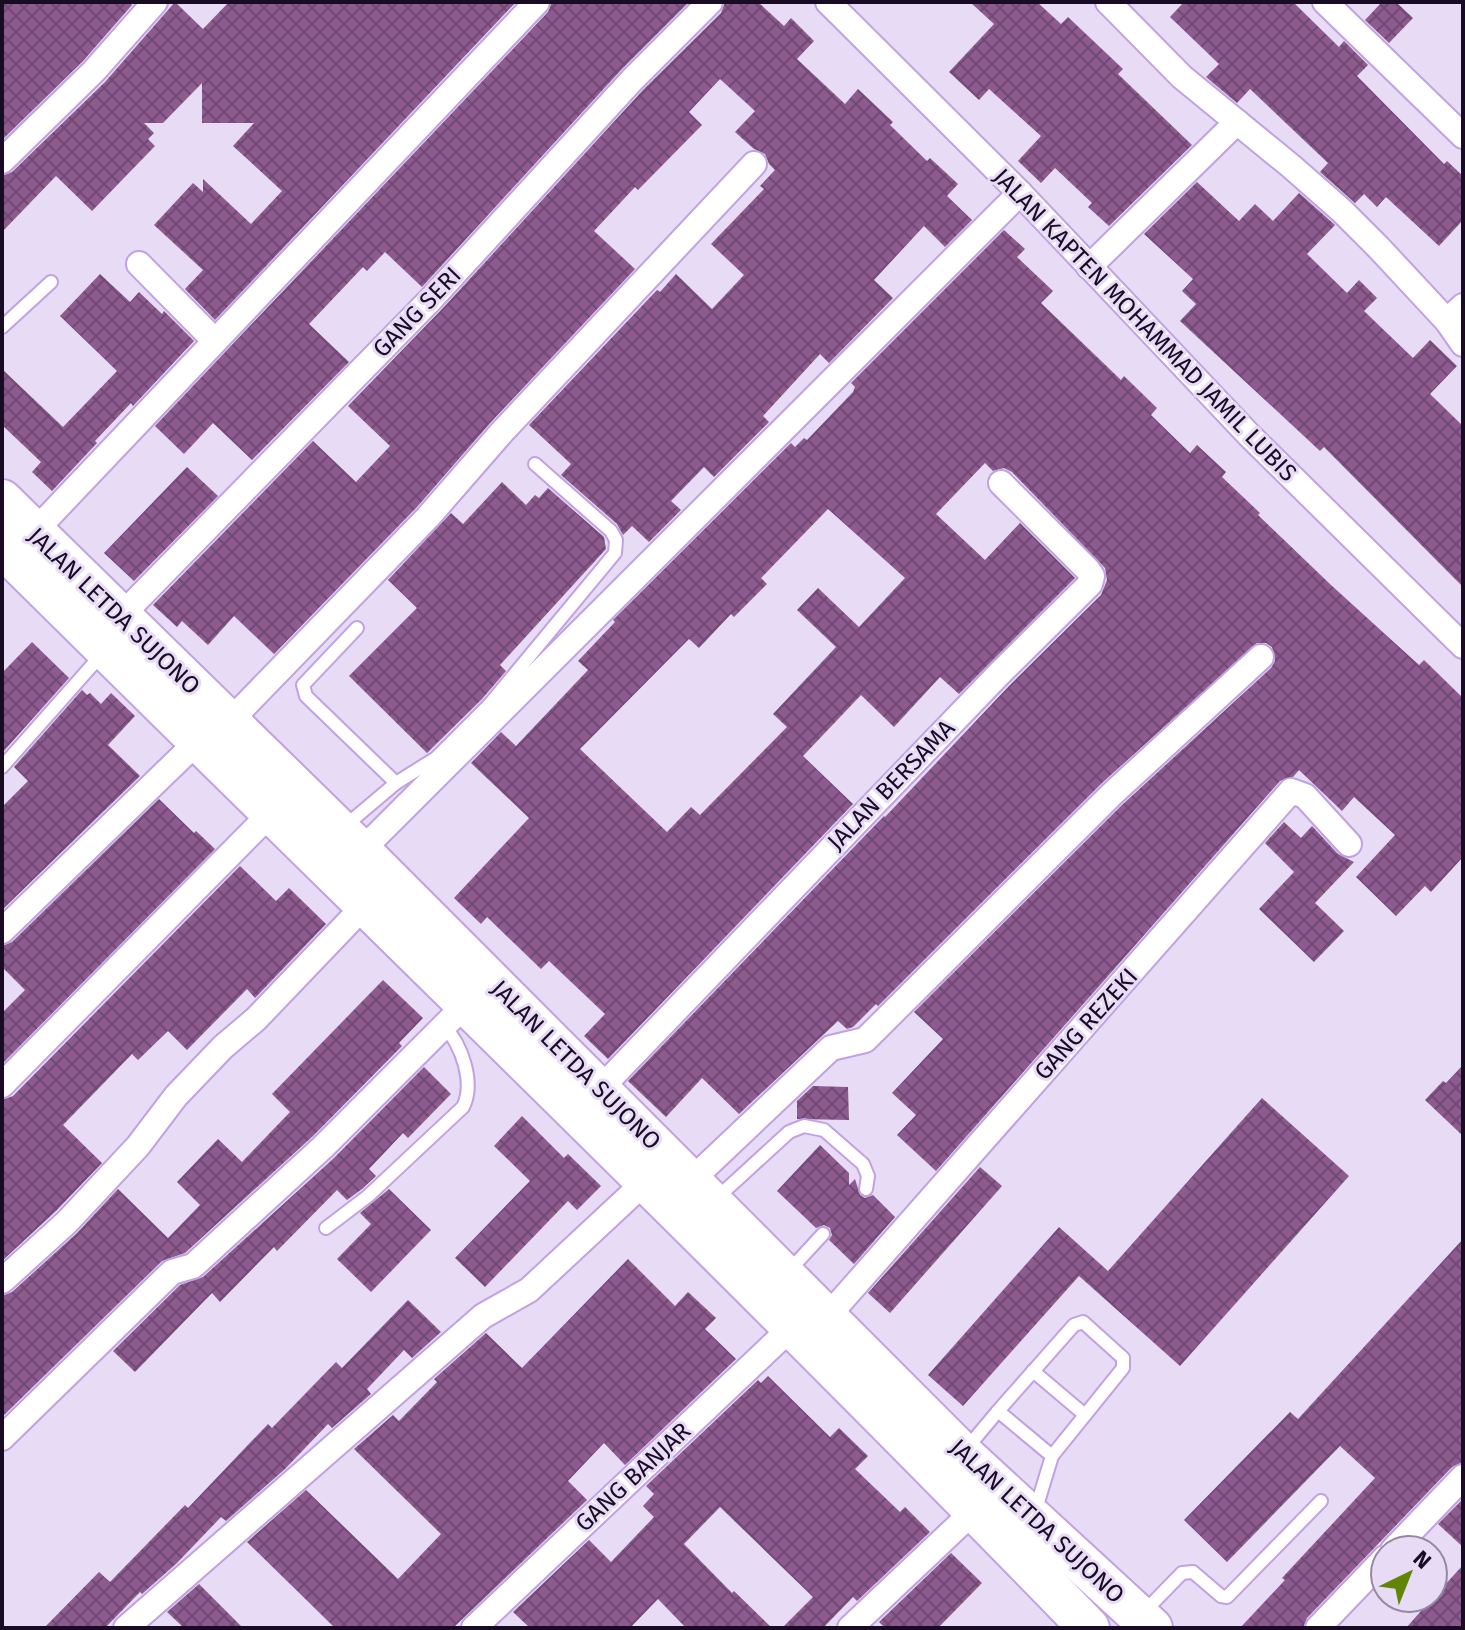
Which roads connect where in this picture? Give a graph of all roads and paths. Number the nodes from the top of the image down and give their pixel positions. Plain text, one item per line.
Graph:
1 (155, 2) edge
2 (537, 2) edge
3 (710, 2) edge
4 (828, 2) edge
5 (1108, 2) edge
6 (1325, 2) edge
7 (1237, 122) junction
8 (1463, 136) edge
9 (2, 161) edge
10 (754, 164) dead end
11 (1020, 193) junction
12 (139, 264) dead end
13 (1089, 267) junction
14 (51, 282) dead end
15 (1455, 314) edge
16 (2, 327) edge
17 (215, 341) junction
18 (1463, 344) edge
19 (535, 464) dead end
20 (1001, 483) dead end
21 (2, 500) edge
22 (11, 547) edge
23 (357, 628) dead end
24 (113, 633) junction
25 (1463, 646) edge
26 (1261, 657) dead end
27 (214, 731) junction
28 (2, 767) edge
29 (396, 783) junction
30 (273, 811) junction
31 (350, 841) junction
32 (1349, 844) dead end
33 (366, 904) junction
34 (2, 931) edge
35 (455, 1015) junction
36 (2, 1085) edge
37 (600, 1089) junction
38 (866, 1189) dead end
39 (687, 1203) junction
40 (326, 1228) dead end
41 (823, 1234) dead end
42 (785, 1275) junction
43 (2, 1281) edge
44 (809, 1322) junction
45 (1033, 1371) junction
46 (998, 1411) junction
47 (1085, 1415) junction
48 (2, 1438) edge
49 (963, 1454) junction
50 (1052, 1456) junction
51 (1463, 1477) edge
52 (1321, 1501) dead end
53 (975, 1510) junction
54 (1032, 1520) junction
55 (1408, 1534) edge
56 (1369, 1575) edge
57 (1140, 1624) edge
58 (126, 1628) edge
59 (474, 1628) edge
60 (850, 1628) edge
61 (1089, 1628) edge
62 (1318, 1628) edge

1 - 9 street
2 - 17 street
3 - 24 street, GANG SERI
4 - 11 street, JALAN KAPTEN MOHAMMAD JAMIL LUBIS
5 - 7 street
6 - 8 street
7 - 13 street
7 - 15 street
10 - 27 street
11 - 13 street, JALAN KAPTEN MOHAMMAD JAMIL LUBIS
11 - 31 street
12 - 17 street
13 - 25 street, JALAN KAPTEN MOHAMMAD JAMIL LUBIS
14 - 16 lane
15 - 18 street
17 - 22 street
19 - 29 lane
20 - 37 street, JALAN BERSAMA
21 - 22 highway, JALAN LETDA SUJONO
22 - 24 highway, JALAN LETDA SUJONO
23 - 29 lane
24 - 27 highway, JALAN LETDA SUJONO
24 - 28 lane
26 - 39 street
27 - 30 highway, JALAN LETDA SUJONO
27 - 31 highway, JALAN LETDA SUJONO
27 - 34 street
29 - 31 lane
30 - 33 highway, JALAN LETDA SUJONO
30 - 36 street
31 - 37 highway, JALAN LETDA SUJONO
32 - 44 street, GANG REZEKI
33 - 35 highway, JALAN LETDA SUJONO
33 - 43 street
35 - 39 highway, JALAN LETDA SUJONO
35 - 40 lane
35 - 48 street
37 - 39 highway, JALAN LETDA SUJONO
38 - 39 lane
39 - 42 highway, JALAN LETDA SUJONO
39 - 44 highway, JALAN LETDA SUJONO
39 - 58 street
41 - 42 lane
42 - 44 highway, JALAN LETDA SUJONO
44 - 49 highway, JALAN LETDA SUJONO
44 - 53 highway, JALAN LETDA SUJONO
44 - 59 street, GANG BANJAR
45 - 46 lane
45 - 47 lane
45 - 47 lane
46 - 49 lane
46 - 50 lane
47 - 50 lane
49 - 54 highway, JALAN LETDA SUJONO
50 - 54 lane
51 - 55 street
52 - 57 lane
53 - 60 street
53 - 61 highway, JALAN LETDA SUJONO
54 - 57 highway, JALAN LETDA SUJONO
56 - 62 street

